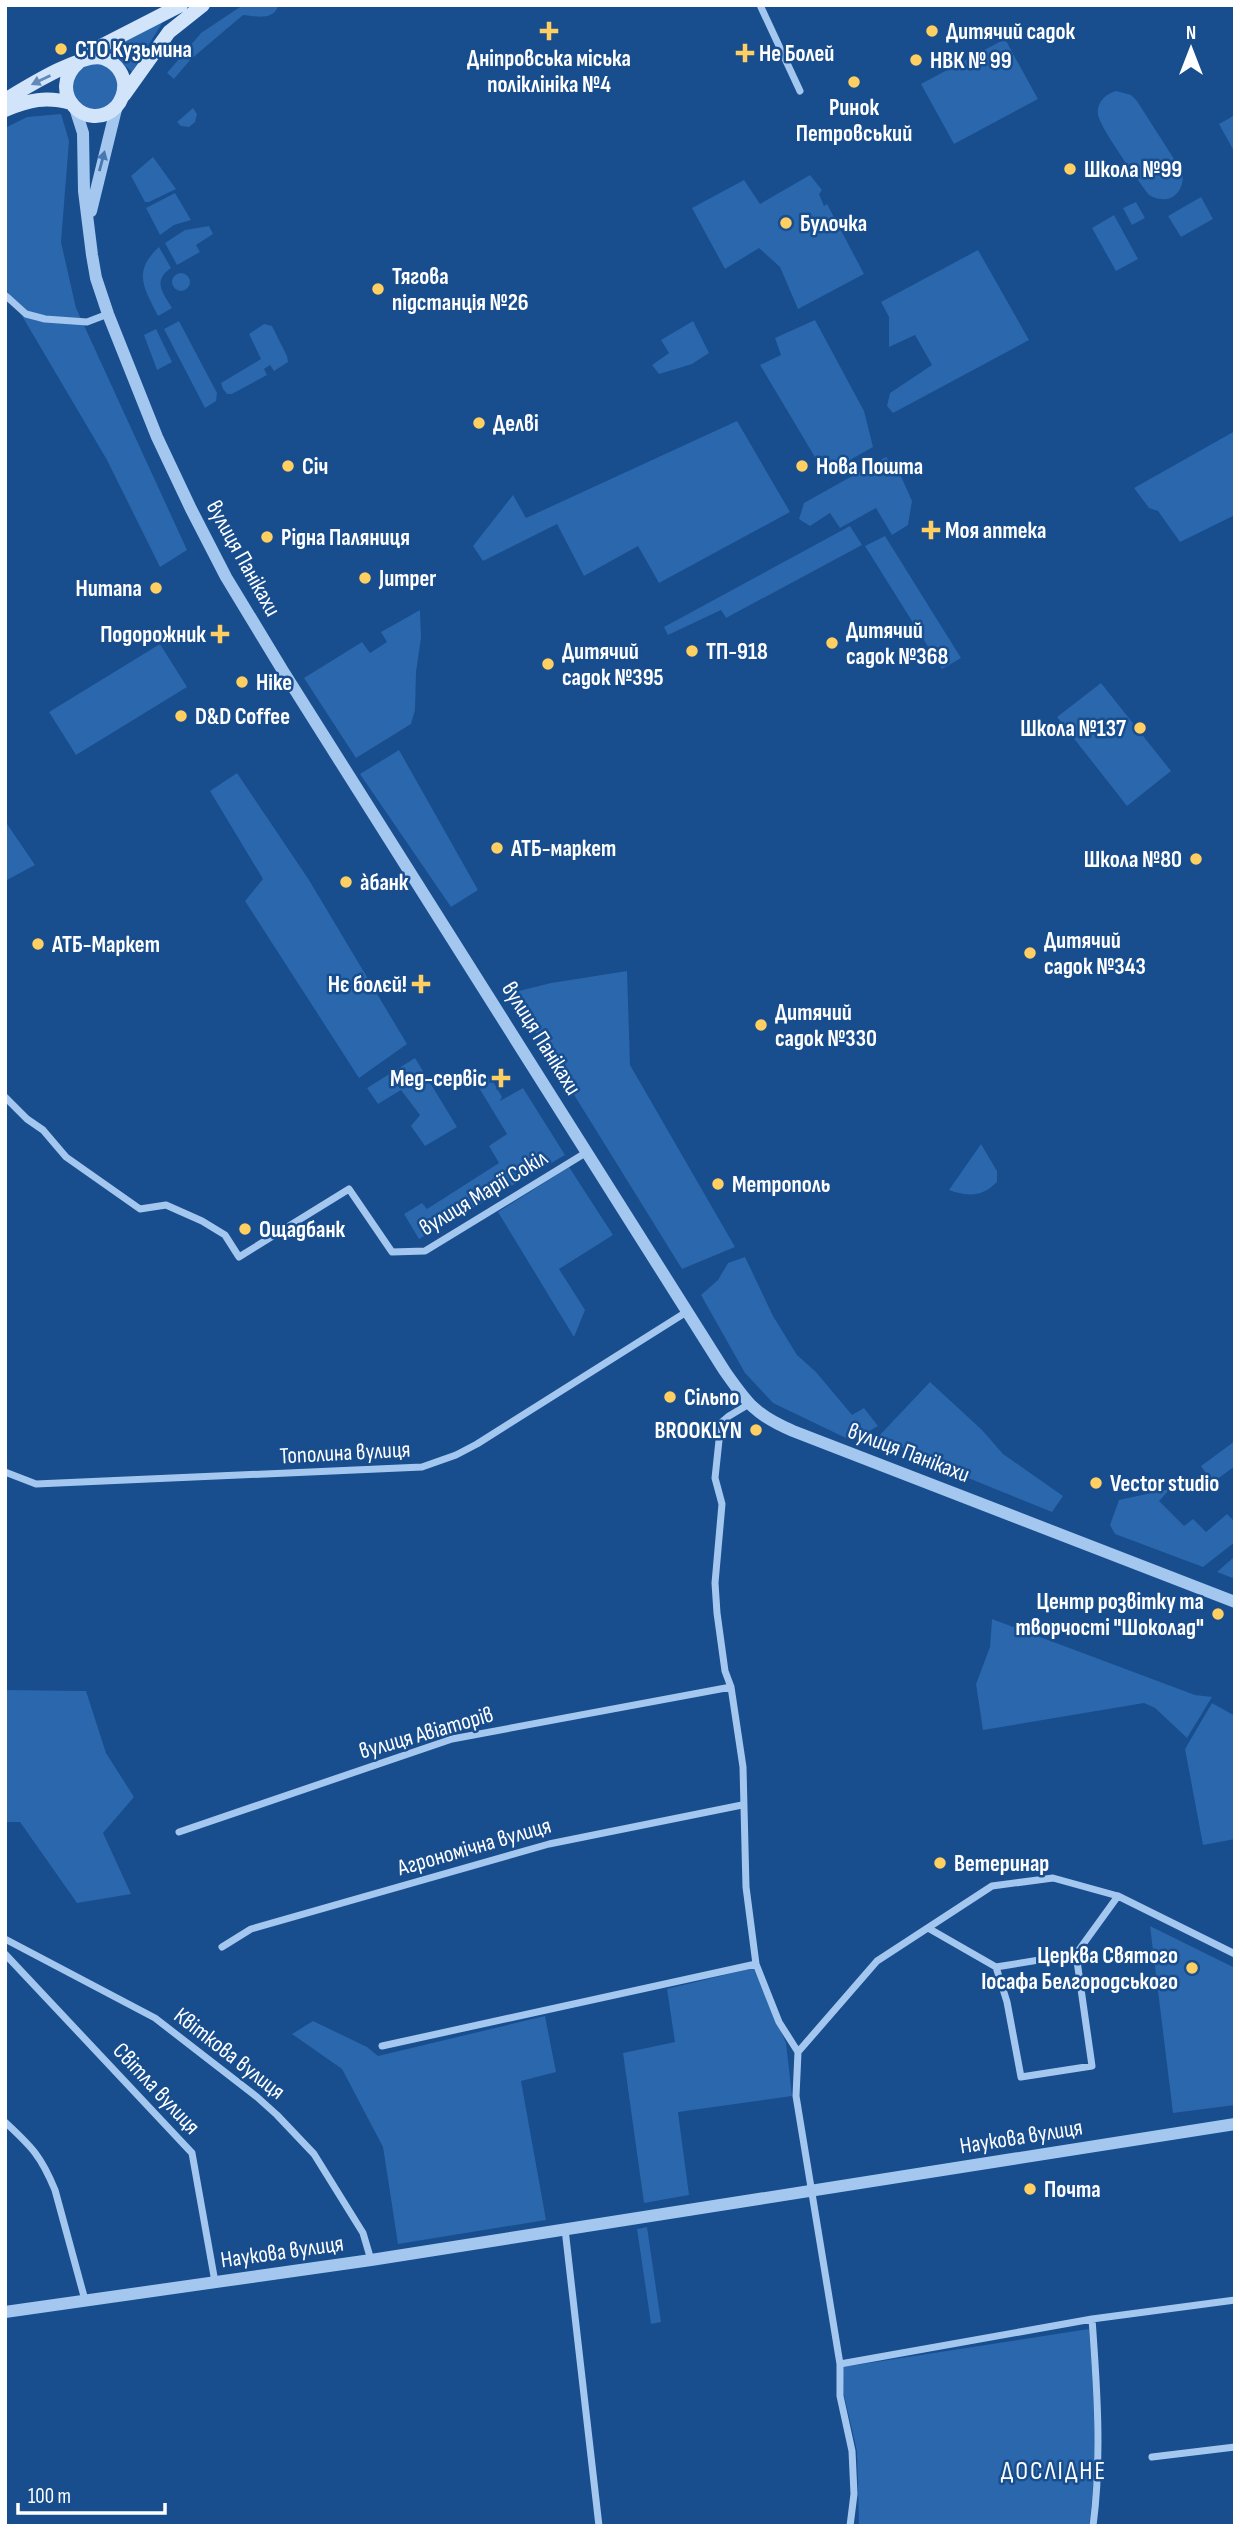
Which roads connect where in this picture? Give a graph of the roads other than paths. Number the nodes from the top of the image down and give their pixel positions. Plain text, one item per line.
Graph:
1 (181, 5) edge
2 (203, 5) edge
3 (760, 5) edge
4 (82, 60) junction
5 (800, 91) dead end
6 (5, 100) edge
7 (119, 102) junction
8 (73, 105) junction
9 (5, 110) edge
10 (89, 218) junction
11 (5, 295) edge
12 (108, 314) junction
13 (5, 1097) edge
14 (587, 1152) junction
15 (688, 1311) junction
16 (748, 1404) junction
17 (5, 1472) edge
18 (1235, 1602) edge
19 (731, 1687) junction
20 (743, 1805) junction
21 (179, 1832) dead end
22 (1118, 1896) junction
23 (928, 1928) junction
24 (5, 1939) edge
25 (222, 1947) dead end
26 (5, 1954) edge
27 (1076, 1954) junction
28 (1235, 1954) edge
29 (755, 1964) junction
30 (996, 1967) junction
31 (382, 2046) dead end
32 (798, 2052) junction
33 (5, 2122) edge
34 (1235, 2124) edge
35 (813, 2189) junction
36 (565, 2229) junction
37 (371, 2260) junction
38 (215, 2281) junction
39 (85, 2300) junction
40 (1235, 2300) edge
41 (5, 2312) edge
42 (1093, 2319) junction
43 (840, 2364) junction
44 (1235, 2447) edge
45 (1152, 2456) dead end
46 (599, 2526) edge
47 (850, 2526) edge
48 (1093, 2526) edge

1 - 4 main road
2 - 7 main road, вулиця Панікахи
3 - 5 street
4 -> 6 main road
4 - 7 main road
4 - 8 main road
7 - 8 main road
10 -> 7 street, вулиця Панікахи
8 - 9 main road
8 - 10 street, вулиця Панікахи
10 - 12 street, вулиця Панікахи
11 - 12 street
12 - 14 street, вулиця Панікахи
13 - 14 street, вулиця Марії Сокіл
14 - 15 street, вулиця Панікахи
15 - 16 street, вулиця Панікахи
15 - 17 street, Тополина вулиця
16 - 18 street, вулиця Панікахи
16 - 19 street
19 - 20 street
19 - 21 street, вулиця Авіаторів
20 - 25 street, Агрономічна вулиця
20 - 29 street
22 - 23 street
22 - 27 street
22 - 28 street
23 - 30 street
23 - 32 street
24 - 37 street, Квіткова вулиця
26 - 38 street, Світла вулиця
27 - 30 street
27 - 30 street
29 - 31 street
29 - 32 street
32 - 35 street
33 - 39 street
34 - 35 street, Наукова вулиця
35 - 36 street, Наукова вулиця
35 - 43 street
36 - 37 street, Наукова вулиця
36 - 46 street
37 - 38 street, Наукова вулиця
38 - 39 street, Наукова вулиця
39 - 41 street, Наукова вулиця
40 - 42 street
42 - 43 street
42 - 48 street
43 - 47 street
44 - 45 street

